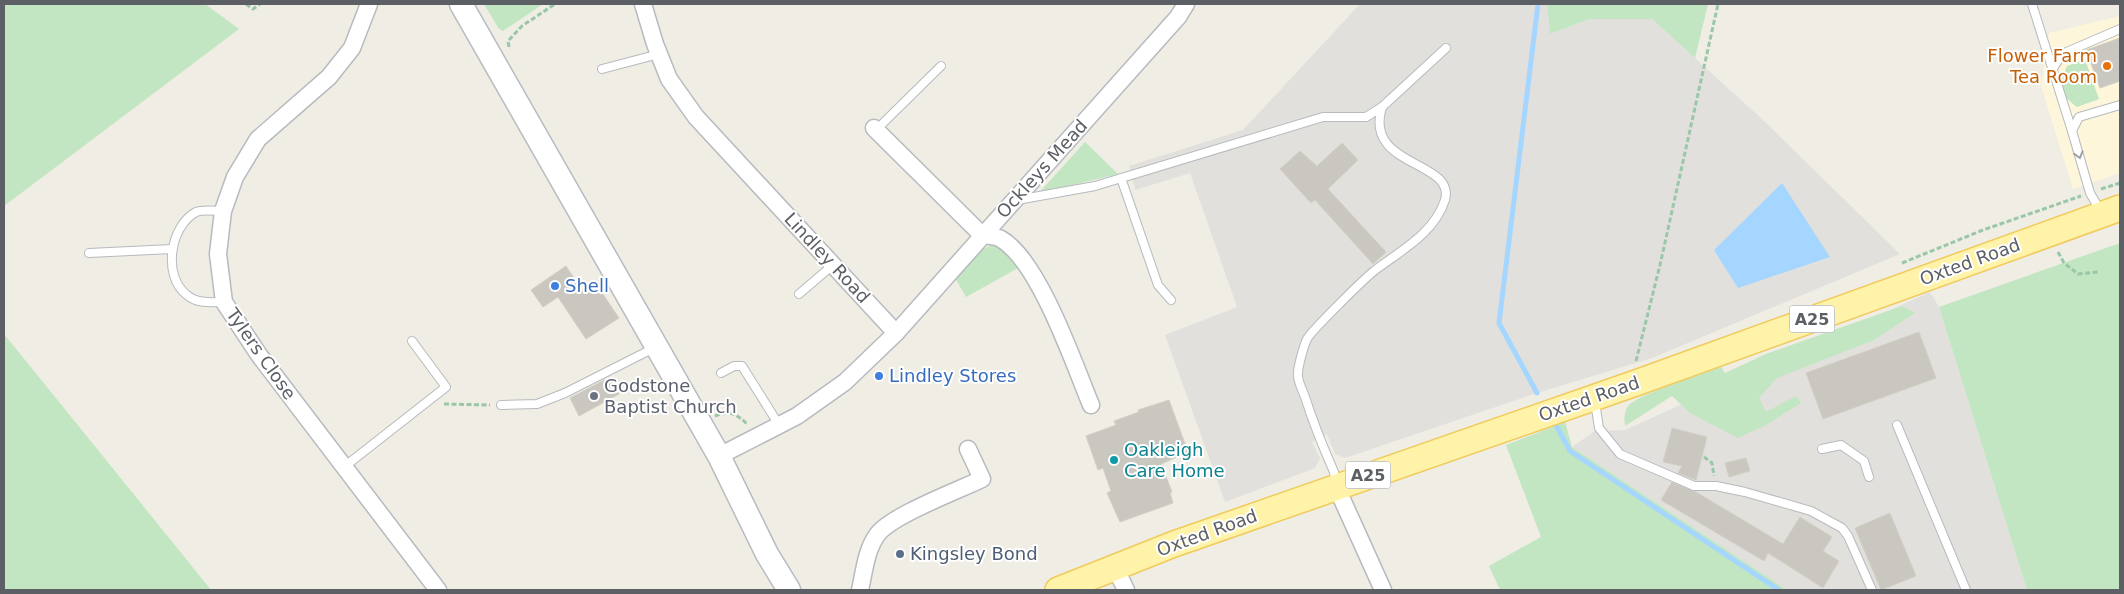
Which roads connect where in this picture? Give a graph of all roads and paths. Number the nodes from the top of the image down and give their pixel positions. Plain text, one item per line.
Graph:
1 (246, 4) edge
2 (260, 4) edge
3 (369, 4) edge
4 (461, 4) edge
5 (555, 4) edge
6 (643, 4) edge
7 (1186, 4) edge
8 (1718, 4) edge
9 (2032, 4) edge
10 (2120, 29) edge
11 (2045, 47) junction
12 (1446, 48) dead end
13 (512, 54) dead end
14 (659, 54) junction
15 (2062, 54) junction
16 (941, 66) dead end
17 (602, 69) dead end
18 (2052, 70) junction
19 (2120, 105) edge
20 (1382, 107) junction
21 (2066, 112) junction
22 (2079, 117) junction
23 (875, 129) joint
24 (2072, 131) junction
25 (1121, 178) junction
26 (1015, 200) junction
27 (223, 211) junction
28 (2111, 211) edge
29 (2048, 234) junction
30 (982, 235) junction
31 (172, 249) junction
32 (89, 253) dead end
33 (833, 264) junction
34 (2098, 272) dead end
35 (799, 294) dead end
36 (1171, 300) dead end
37 (224, 302) junction
38 (896, 333) junction
39 (412, 340) dead end
40 (658, 346) junction
41 (722, 373) dead end
42 (1633, 384) junction
43 (1594, 396) junction
44 (425, 403) junction
45 (500, 405) joint
46 (1091, 405) dead end
47 (718, 424) dead end
48 (1897, 424) dead end
49 (779, 425) junction
50 (745, 429) dead end
51 (968, 449) dead end
52 (1822, 449) dead end
53 (720, 456) junction
54 (344, 467) junction
55 (1869, 477) dead end
56 (1336, 486) junction
57 (1114, 567) junction
58 (438, 590) edge
59 (789, 590) edge
60 (860, 590) edge
61 (1058, 590) edge
62 (1126, 590) edge
63 (1383, 590) edge
64 (1872, 590) edge
65 (1966, 590) edge

1 - 2 path
3 - 27 street, Tylers Close
4 - 40 main road
5 - 13 path
6 - 14 street, Lindley Road
7 - 26 street, Ockleys Mead
8 - 42 path
9 - 11 lane
10 - 15 lane
11 - 15 lane
11 - 18 lane
12 - 20 lane
14 - 17 lane
14 - 33 street, Lindley Road
15 - 18 lane
16 - 23 lane
18 - 21 lane
19 - 22 lane
20 - 25 lane
20 - 56 lane
21 - 22 lane
21 - 24 lane
22 - 24 lane
23 - 30 street
24 -> 28 lane
25 - 26 lane
25 - 36 lane
26 - 30 street, Ockleys Mead
27 - 31 lane
27 - 37 street, Tylers Close
28 - 29 main road, Oxted Road / A25
29 - 34 path
29 - 42 main road, Oxted Road / A25
30 - 38 street, Ockleys Mead
30 - 46 street
31 - 32 lane
31 - 37 lane
33 - 35 lane
33 - 38 street, Lindley Road
37 - 54 street, Tylers Close
38 - 49 street
39 - 44 lane
40 - 45 lane
40 - 53 main road
41 - 49 lane
42 - 43 main road, Oxted Road / A25
43 - 56 main road, Oxted Road / A25
43 - 64 lane
44 - 45 path
44 - 54 lane
47 - 50 path
48 - 65 lane
49 - 53 street
51 - 60 street
52 - 55 lane
53 - 59 main road
54 - 58 street, Tylers Close
56 - 57 main road, Oxted Road / A25
56 - 63 street
57 - 61 main road, Oxted Road / A25
57 - 62 street

